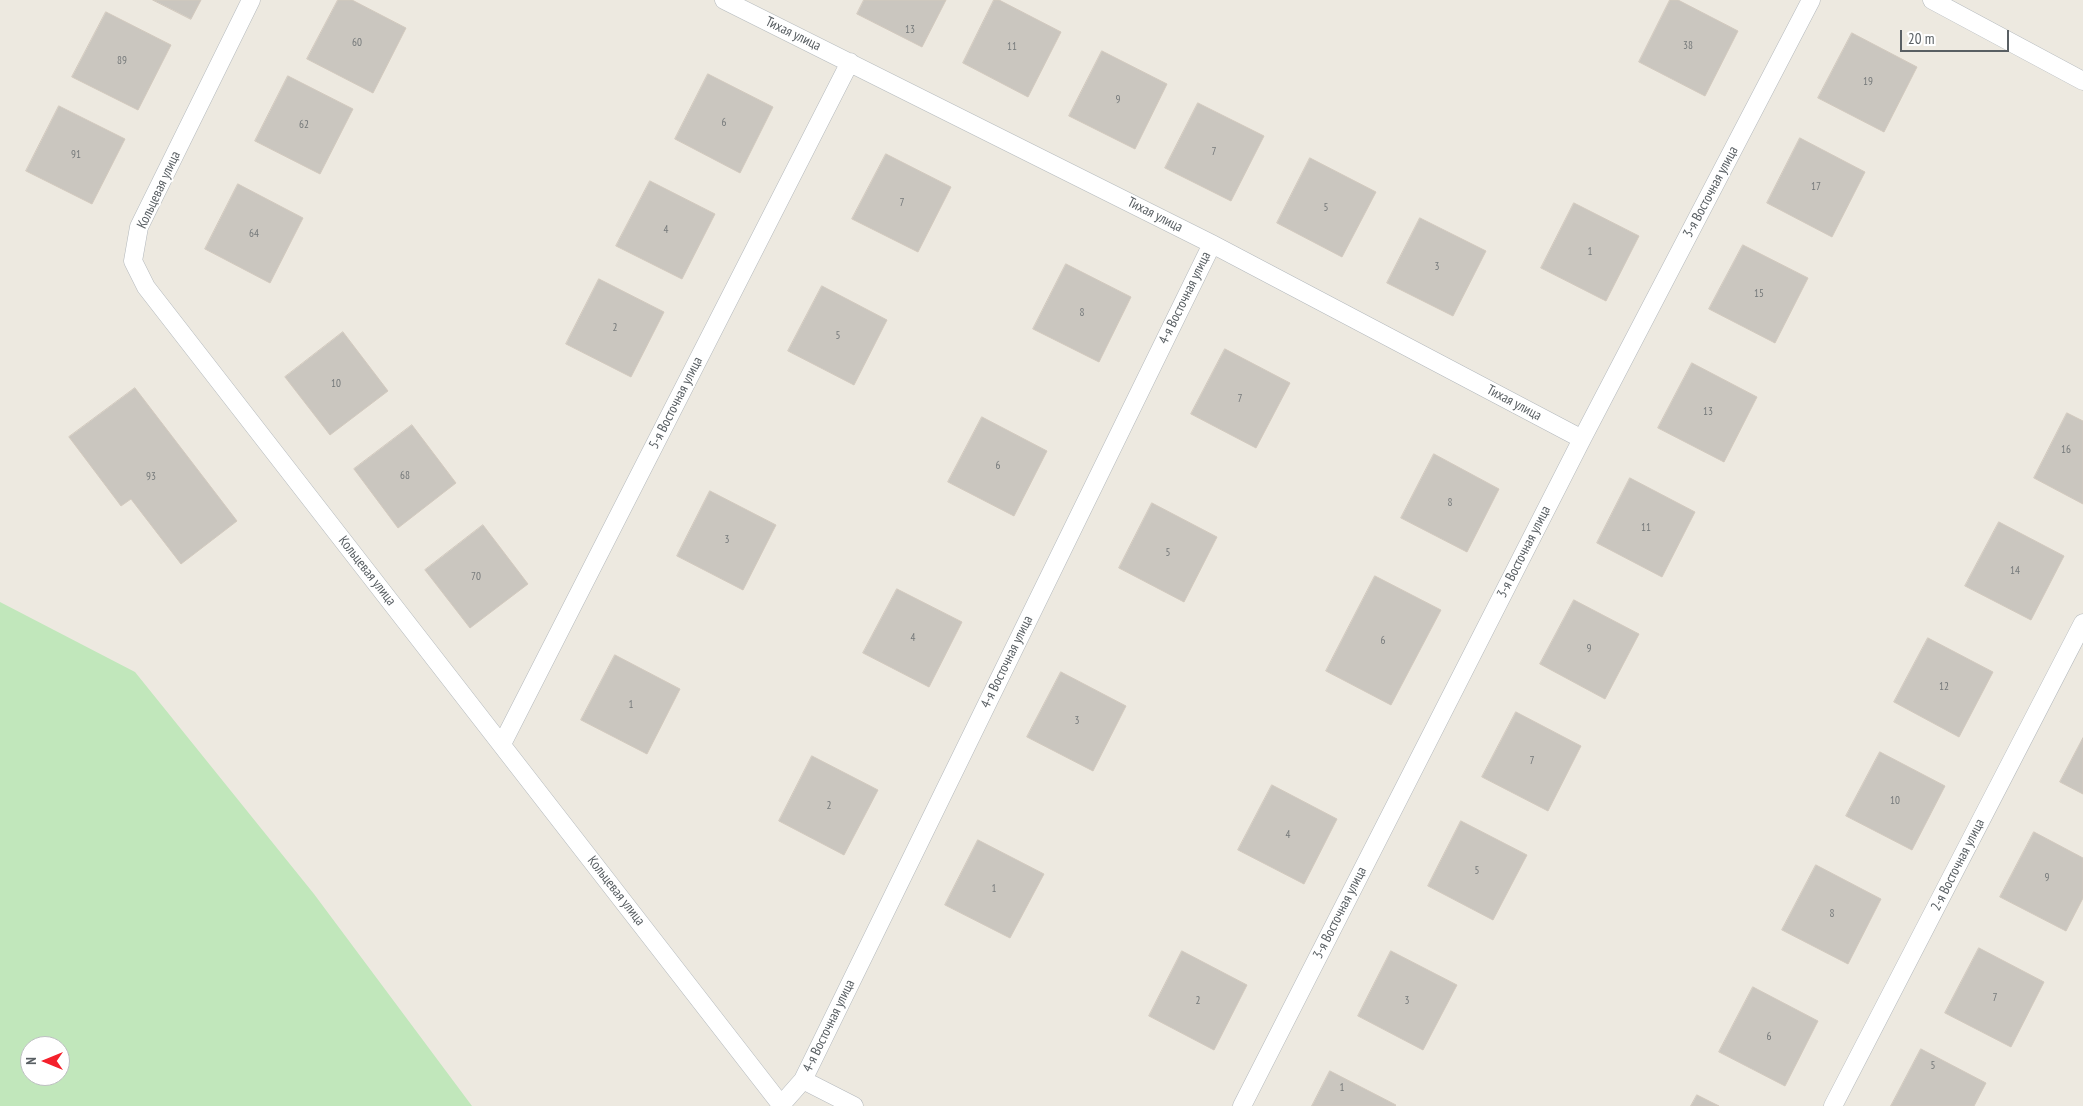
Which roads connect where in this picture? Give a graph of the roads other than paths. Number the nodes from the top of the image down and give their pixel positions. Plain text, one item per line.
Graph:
1 (251, 0) edge
2 (724, 0) edge
3 (1812, 0) edge
4 (1932, 0) edge
5 (850, 62) junction
6 (2083, 81) edge
7 (1212, 244) junction
8 (1582, 439) junction
9 (2083, 623) edge
10 (502, 744) junction
11 (803, 1080) junction
12 (782, 1105) edge
13 (854, 1106) edge
14 (1242, 1106) edge
15 (1834, 1106) edge

1 - 10 lane, Кольцевая улица
2 - 5 lane, Тихая улица
3 - 8 lane, 3-я Восточная улица
4 - 6 lane
5 - 7 lane, Тихая улица
5 - 10 lane, 5-я Восточная улица
7 - 8 lane, Тихая улица
7 - 11 lane, 4-я Восточная улица
8 - 14 lane, 3-я Восточная улица
9 - 15 lane, 2-я Восточная улица
10 - 12 lane, Кольцевая улица
11 - 12 lane, 4-я Восточная улица
11 - 13 lane

